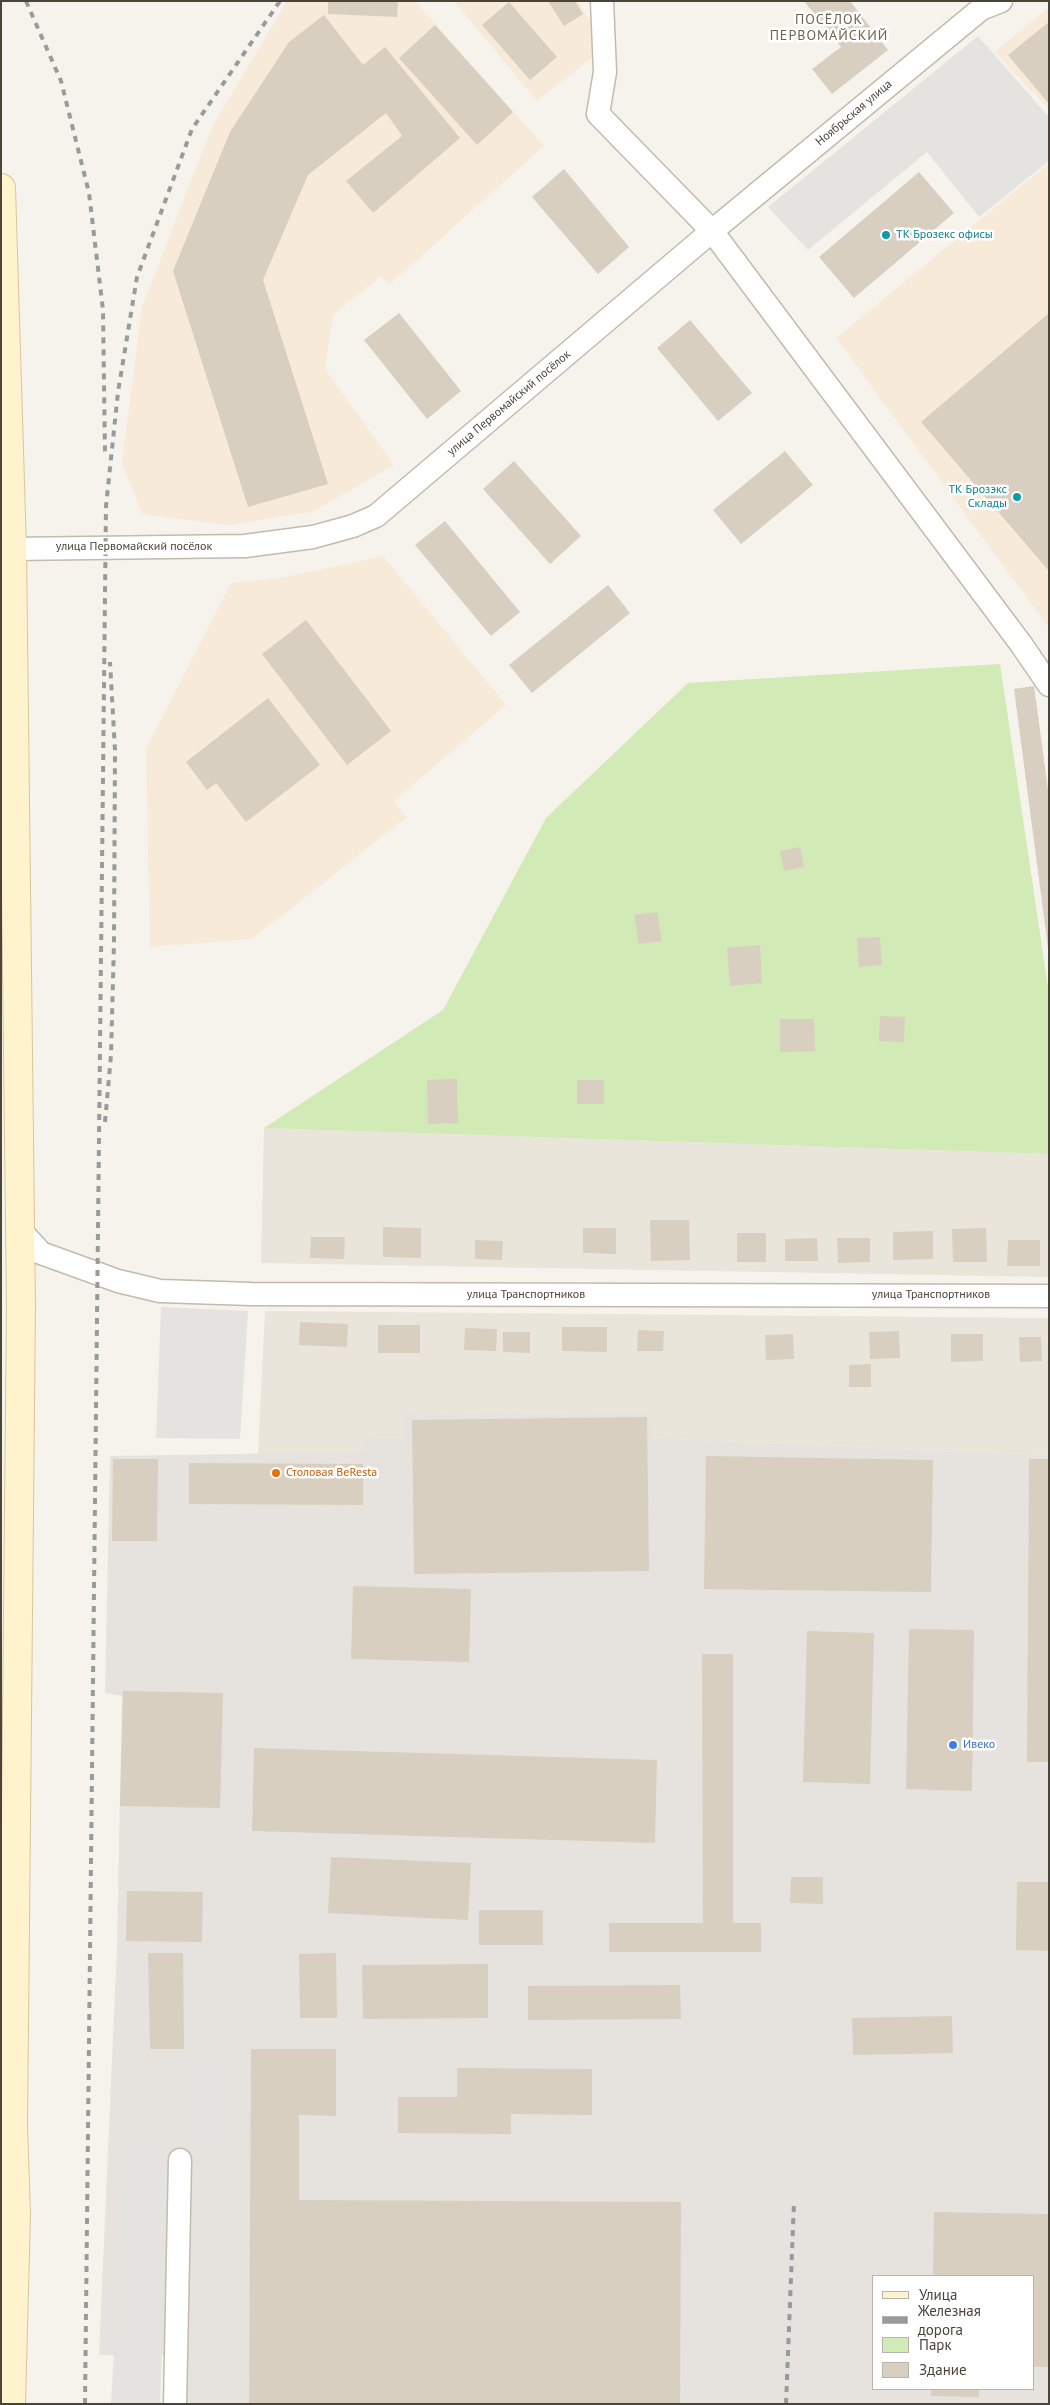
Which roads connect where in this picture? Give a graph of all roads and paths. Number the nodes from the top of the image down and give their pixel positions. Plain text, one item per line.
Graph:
1 (602, 1) edge
2 (1000, 1) edge
3 (1, 188) edge
4 (712, 231) junction
5 (12, 548) junction
6 (1049, 685) edge
7 (20, 1230) junction
8 (1049, 1296) edge
9 (180, 2160) dead end
10 (11, 2404) edge
11 (175, 2404) edge

1 - 4 street
2 - 4 street, Ноябрьская улица
3 - 5 street
4 - 5 street, улица Первомайский посёлок
4 - 6 street
5 - 7 street
7 - 8 street, улица Транспортников
7 - 10 street
9 - 11 street

